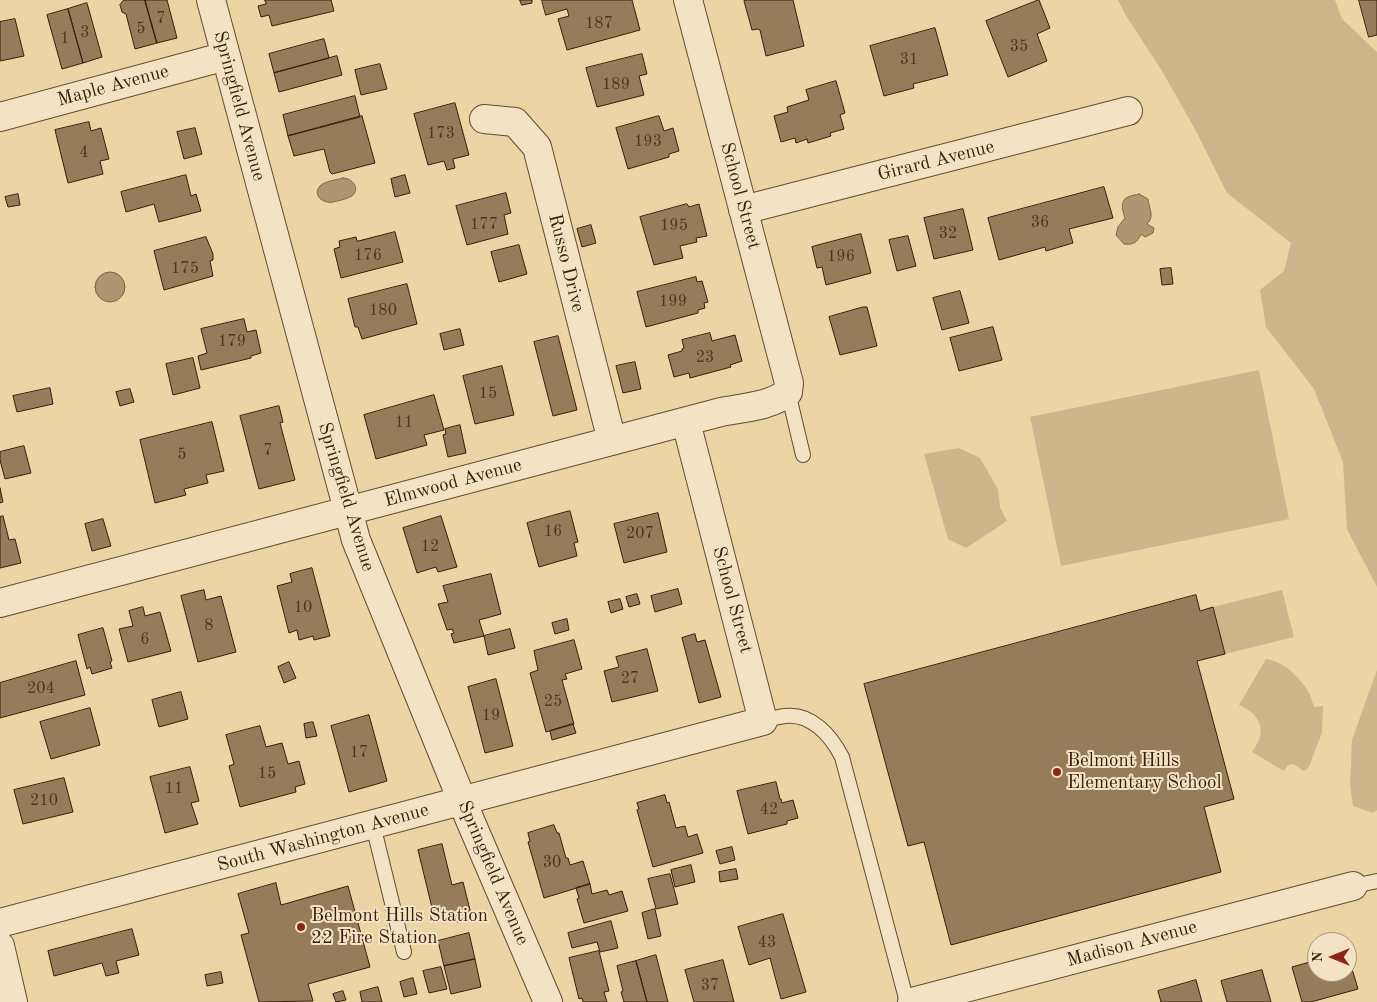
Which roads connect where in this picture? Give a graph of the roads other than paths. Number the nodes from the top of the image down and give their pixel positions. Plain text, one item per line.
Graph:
1 (211, 0) edge
2 (688, 0) edge
3 (226, 56) junction
4 (1128, 111) dead end
5 (0, 117) edge
6 (484, 119) dead end
7 (743, 210) junction
8 (788, 392) junction
9 (686, 422) junction
10 (612, 441) junction
11 (803, 455) dead end
12 (347, 511) junction
13 (0, 603) edge
14 (763, 721) junction
15 (462, 801) junction
16 (373, 825) junction
17 (1365, 884) edge
18 (0, 923) edge
19 (0, 946) edge
20 (404, 952) dead end
21 (13, 1002) edge
22 (548, 1002) edge
23 (907, 1002) edge
24 (912, 1002) edge

1 - 3 street, Springfield Avenue
2 - 7 street, School Street
3 - 5 street, Maple Avenue
3 - 12 street, Springfield Avenue
4 - 7 street, Girard Avenue
6 - 10 street, Russo Drive
7 - 8 street, School Street
8 - 9 street, Elmwood Avenue
8 - 11 lane
9 - 10 street, Elmwood Avenue
9 - 14 street, School Street
10 - 12 street, Elmwood Avenue
12 - 13 street, Elmwood Avenue
12 - 15 street, Springfield Avenue
14 - 15 street, South Washington Avenue
14 - 23 lane
15 - 16 street, South Washington Avenue
15 - 22 street, Springfield Avenue
16 - 18 street, South Washington Avenue
16 - 20 lane
17 - 24 street, Madison Avenue
19 - 21 street

